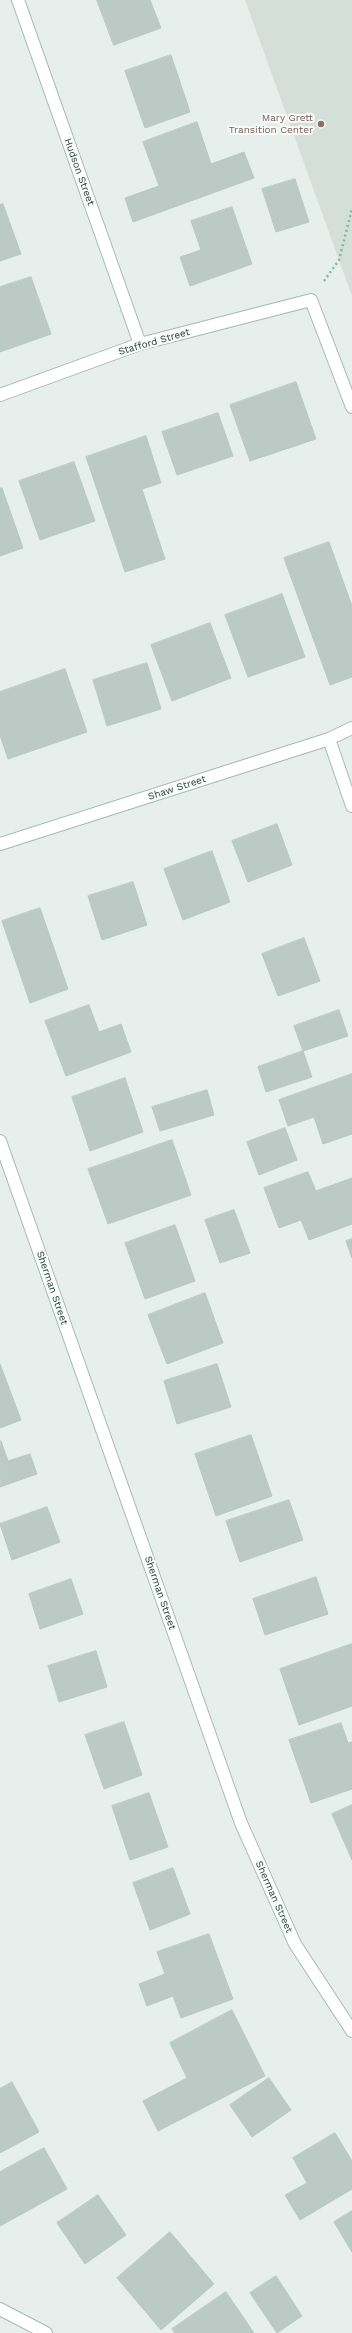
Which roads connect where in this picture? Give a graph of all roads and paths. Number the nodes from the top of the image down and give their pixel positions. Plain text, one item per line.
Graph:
1 (18, 0) edge
2 (352, 209) edge
3 (311, 300) junction
4 (140, 344) junction
5 (0, 395) edge
6 (352, 407) edge
7 (352, 728) edge
8 (330, 739) junction
9 (352, 806) edge
10 (0, 844) edge
11 (0, 1141) edge
12 (352, 2031) edge
13 (0, 2309) edge
14 (46, 2333) edge

1 - 4 street, Hudson Street
2 - 3 path
3 - 4 street, Stafford Street
3 - 6 street
4 - 5 street, Stafford Street
7 - 8 street, Shaw Street
8 - 9 street
8 - 10 street, Shaw Street
11 - 12 street, Sherman Street
13 - 14 street

